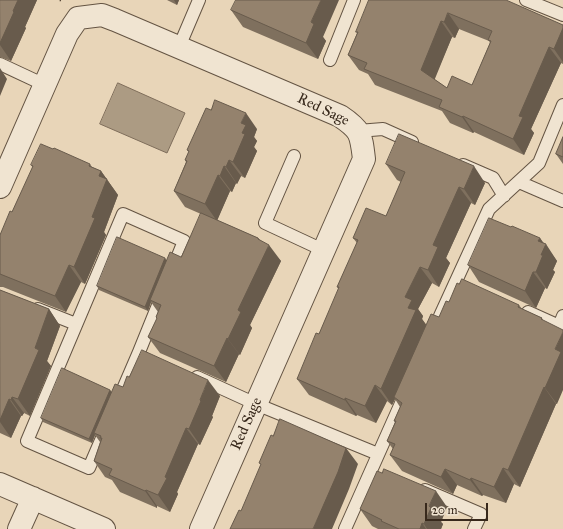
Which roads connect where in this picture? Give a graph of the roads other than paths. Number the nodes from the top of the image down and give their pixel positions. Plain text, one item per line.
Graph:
1 (199, 0) edge
2 (354, 0) edge
3 (526, 0) edge
4 (563, 15) edge
5 (179, 47) junction
6 (330, 60) dead end
7 (0, 64) edge
8 (45, 85) junction
9 (563, 105) edge
10 (358, 132) junction
11 (424, 147) edge
12 (294, 156) dead end
13 (451, 160) edge
14 (519, 182) junction
15 (0, 187) edge
16 (504, 196) junction
17 (563, 201) edge
18 (323, 250) junction
19 (28, 305) edge
20 (515, 307) edge
21 (563, 316) edge
22 (76, 324) junction
23 (437, 324) edge
24 (139, 352) junction
25 (153, 358) edge
26 (187, 373) edge
27 (411, 382) edge
28 (256, 404) junction
29 (378, 454) junction
30 (0, 484) edge
31 (416, 486) edge
32 (33, 498) junction
33 (19, 529) edge
34 (104, 529) edge
35 (201, 529) edge
36 (345, 529) edge
37 (474, 529) edge

1 - 5 lane
2 - 6 lane
3 - 4 lane
5 - 8 street, Red Sage
5 - 10 street, Red Sage
7 - 8 lane
8 - 15 street, Red Sage
9 - 14 lane
10 - 11 lane
10 - 18 street, Red Sage
12 - 18 lane
13 - 16 lane
14 - 16 lane
14 - 17 lane
16 - 23 lane
18 - 28 street, Red Sage
19 - 22 lane
20 - 21 lane
22 - 24 lane
22 - 24 lane
24 - 25 lane
26 - 28 lane
27 - 29 lane
28 - 29 lane
28 - 35 street, Red Sage
29 - 36 lane
30 - 32 street
31 - 37 lane
32 - 33 street
32 - 34 street

